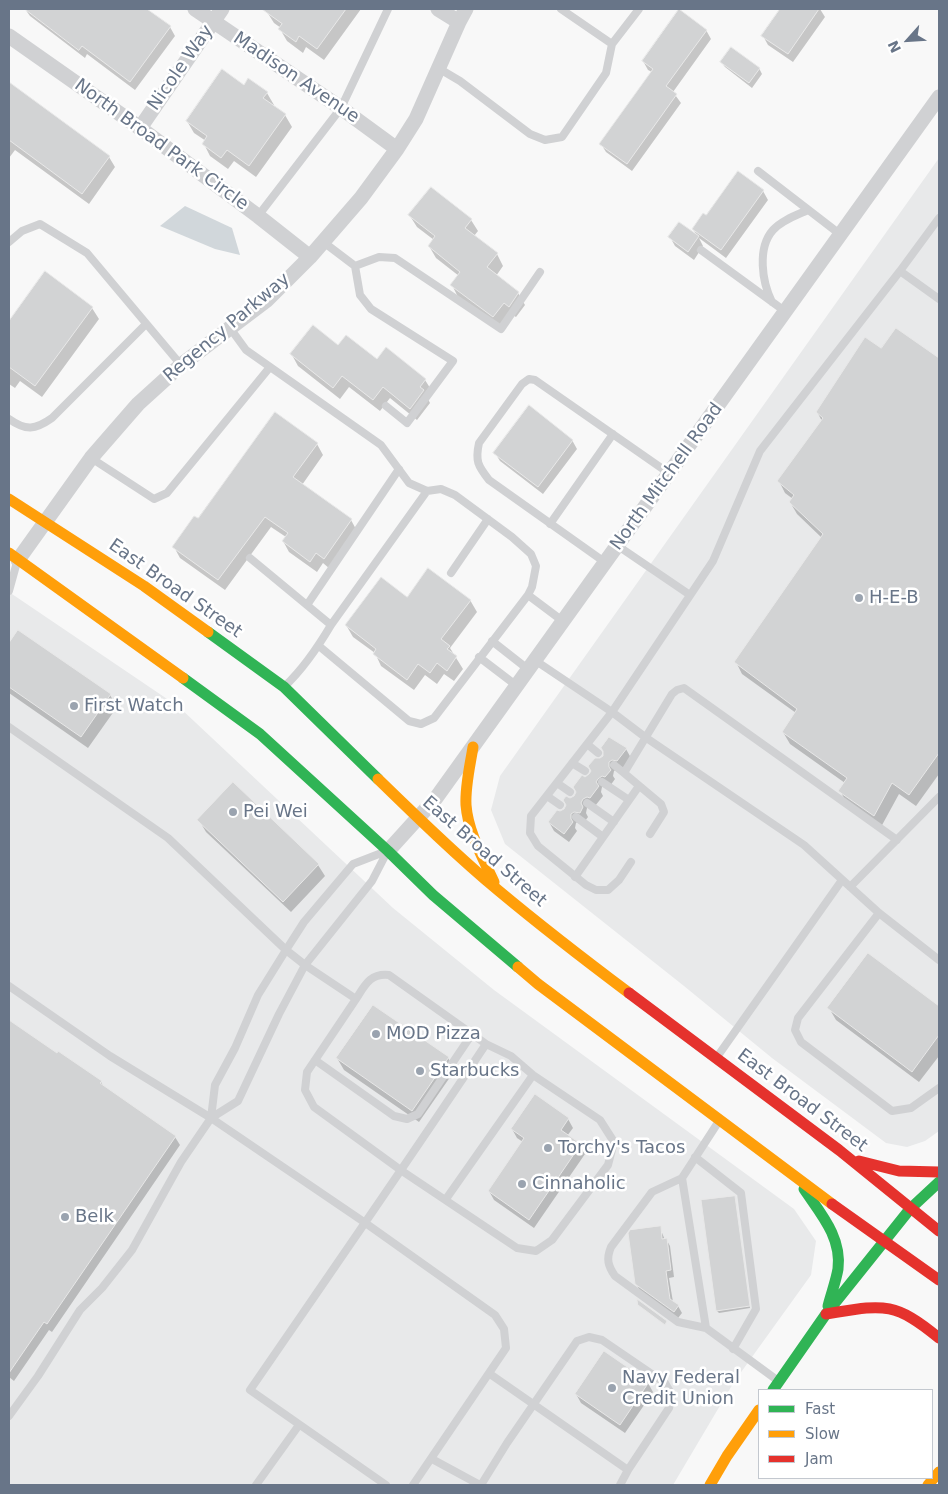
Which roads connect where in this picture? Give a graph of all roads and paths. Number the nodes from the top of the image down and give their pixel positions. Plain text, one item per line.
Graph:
1 (194, 9) edge
2 (388, 9) edge
3 (438, 9) edge
4 (561, 9) edge
5 (639, 9) edge
6 (217, 15) edge
7 (463, 15) edge
8 (9, 36) edge
9 (612, 44) junction
10 (438, 68) junction
11 (939, 98) edge
12 (341, 108) junction
13 (140, 128) junction
14 (397, 149) junction
15 (758, 171) dead end
16 (808, 210) junction
17 (258, 216) junction
18 (939, 218) edge
19 (841, 235) junction
20 (322, 241) junction
21 (9, 242) edge
22 (700, 250) dead end
23 (310, 257) junction
24 (355, 266) junction
25 (900, 271) junction
26 (540, 272) dead end
27 (939, 299) edge
28 (772, 302) junction
29 (786, 312) junction
30 (146, 324) junction
31 (230, 328) junction
32 (180, 365) junction
33 (270, 367) junction
34 (386, 406) dead end
35 (9, 419) edge
36 (613, 434) junction
37 (92, 458) junction
38 (400, 469) junction
39 (670, 474) junction
40 (427, 491) junction
41 (9, 498) edge
42 (488, 519) junction
43 (44, 522) junction
44 (550, 524) junction
45 (618, 546) junction
46 (250, 558) dead end
47 (12, 559) edge
48 (606, 563) junction
49 (451, 574) dead end
50 (9, 591) edge
51 (528, 595) junction
52 (690, 595) junction
53 (307, 605) junction
54 (564, 622) junction
55 (331, 625) junction
56 (492, 641) junction
57 (319, 646) junction
58 (479, 657) junction
59 (532, 666) junction
60 (284, 687) junction
61 (518, 687) junction
62 (612, 712) junction
63 (9, 727) edge
64 (645, 737) junction
65 (587, 744) junction
66 (473, 747) junction
67 (598, 753) dead end
68 (572, 764) junction
69 (614, 766) dead end
70 (585, 771) dead end
71 (624, 772) junction
72 (557, 782) junction
73 (602, 782) dead end
74 (639, 786) junction
75 (570, 792) dead end
76 (547, 796) junction
77 (939, 797) edge
78 (629, 800) junction
79 (586, 803) dead end
80 (560, 805) dead end
81 (576, 817) dead end
82 (418, 818) junction
83 (614, 822) junction
84 (650, 834) dead end
85 (603, 837) junction
86 (897, 840) junction
87 (388, 851) junction
88 (631, 862) dead end
89 (576, 876) junction
90 (842, 880) junction
91 (850, 888) junction
92 (498, 890) junction
93 (879, 913) junction
94 (286, 950) junction
95 (939, 960) edge
96 (305, 965) junction
97 (9, 986) edge
98 (356, 999) junction
99 (472, 1034) junction
100 (486, 1044) junction
101 (716, 1058) junction
102 (315, 1060) junction
103 (532, 1075) junction
104 (939, 1088) edge
105 (211, 1118) junction
106 (720, 1120) junction
107 (695, 1157) junction
108 (848, 1158) junction
109 (402, 1171) junction
110 (939, 1172) edge
111 (682, 1178) junction
112 (796, 1178) junction
113 (939, 1182) edge
114 (446, 1198) junction
115 (910, 1209) junction
116 (364, 1222) junction
117 (939, 1231) edge
118 (886, 1241) junction
119 (939, 1280) edge
120 (826, 1314) junction
121 (706, 1328) junction
122 (939, 1338) edge
123 (733, 1348) junction
124 (490, 1374) junction
125 (776, 1386) edge
126 (534, 1404) junction
127 (758, 1411) edge
128 (9, 1416) edge
129 (299, 1425) junction
130 (432, 1459) junction
131 (628, 1470) junction
132 (939, 1472) edge
133 (256, 1485) edge
134 (386, 1485) edge
135 (413, 1485) edge
136 (480, 1485) edge
137 (620, 1485) edge
138 (710, 1485) edge
139 (928, 1485) edge

1 - 6 street, Madison Avenue
2 - 12 lane
3 - 7 street
4 - 9 lane
5 - 9 lane
6 - 12 street, Madison Avenue
6 - 13 street, Nicole Way
7 - 10 street, Regency Parkway
8 - 13 street, North Broad Park Circle
9 - 10 lane
10 - 14 street, Regency Parkway
11 - 19 street, North Mitchell Road
12 - 14 street, Madison Avenue
12 - 17 lane
13 - 17 street, North Broad Park Circle
14 - 20 street, Regency Parkway
15 - 16 lane
16 - 19 lane
16 - 28 lane
17 - 23 street, North Broad Park Circle
18 - 25 lane
19 - 29 street, North Mitchell Road
20 - 23 street, Regency Parkway
20 - 24 lane
21 - 30 lane
22 - 28 lane
23 - 31 street, Regency Parkway
24 - 26 lane
24 - 34 lane
25 - 27 lane
25 - 52 lane
28 - 29 lane
29 - 39 street, North Mitchell Road
30 - 32 lane
30 - 35 lane
31 - 32 street, Regency Parkway
31 - 33 lane
32 - 37 street, Regency Parkway
33 - 37 lane
33 - 38 lane
36 - 39 lane
36 - 44 lane
36 - 44 lane
37 - 43 street, Regency Parkway
38 - 40 lane
38 - 53 lane
39 - 45 street, North Mitchell Road
40 - 42 lane
40 - 55 lane
41 - 43 main road, East Broad Street
42 - 49 lane
42 - 51 lane
43 - 47 street, Regency Parkway
43 - 60 main road, East Broad Street
44 - 48 lane
45 - 48 street, North Mitchell Road
45 - 52 lane
46 - 53 lane
47 - 50 lane
47 - 87 main road
48 - 54 street, North Mitchell Road
51 - 54 lane
51 - 56 lane
52 - 62 lane
53 - 55 lane
54 - 59 street, North Mitchell Road
55 - 57 lane
56 - 58 lane
56 - 59 lane
57 - 58 lane
57 - 60 lane
58 - 61 lane
59 - 61 street, North Mitchell Road
59 - 62 lane
60 - 82 main road, East Broad Street
61 - 66 street, North Mitchell Road
62 - 64 lane
62 - 65 lane
63 - 94 lane
64 - 71 lane
64 - 86 lane
64 - 90 lane
65 - 67 lane
65 - 68 lane
66 - 82 street, North Mitchell Road
66 - 92 main road
68 - 70 lane
68 - 72 lane
69 - 71 lane
71 - 74 lane
72 - 75 lane
72 - 76 lane
73 - 78 lane
74 - 78 lane
74 - 84 lane
76 - 80 lane
76 - 89 lane
77 - 86 lane
78 - 83 lane
79 - 83 lane
81 - 85 lane
82 - 87 street, North Mitchell Road
82 - 92 main road, East Broad Street
83 - 85 lane
85 - 89 lane
86 - 91 lane
87 - 94 lane
87 - 96 lane
87 - 106 main road
88 - 89 lane
90 - 91 lane
90 - 101 lane
91 - 93 lane
92 - 101 main road, East Broad Street
93 - 95 lane
93 - 104 lane
94 - 96 lane
94 - 105 lane
96 - 98 lane
96 - 105 lane
97 - 105 lane
98 - 99 lane
98 - 102 lane
99 - 100 lane
99 - 102 lane
100 - 103 lane
100 - 109 lane
101 - 108 main road, East Broad Street
102 - 109 lane
103 - 114 lane
103 - 114 lane
105 - 116 lane
105 - 128 lane
106 - 107 lane
106 - 112 main road
107 - 111 lane
107 - 123 lane
108 - 110 main road
108 - 115 main road, East Broad Street
109 - 114 lane
109 - 116 lane
111 - 121 lane
111 - 121 lane
112 - 118 main road
112 - 120 main road
113 - 115 main road
115 - 117 main road, East Broad Street
115 - 118 main road
116 - 124 lane
116 - 129 lane
118 - 119 main road
118 - 120 main road
120 - 122 main road
120 - 125 main road
121 - 123 lane
123 - 125 lane
124 - 126 lane
124 - 130 lane
126 - 131 lane
126 - 131 lane
126 - 136 lane
127 - 138 main road
129 - 133 lane
129 - 134 lane
130 - 135 lane
130 - 136 lane
131 - 137 lane
132 - 139 main road

